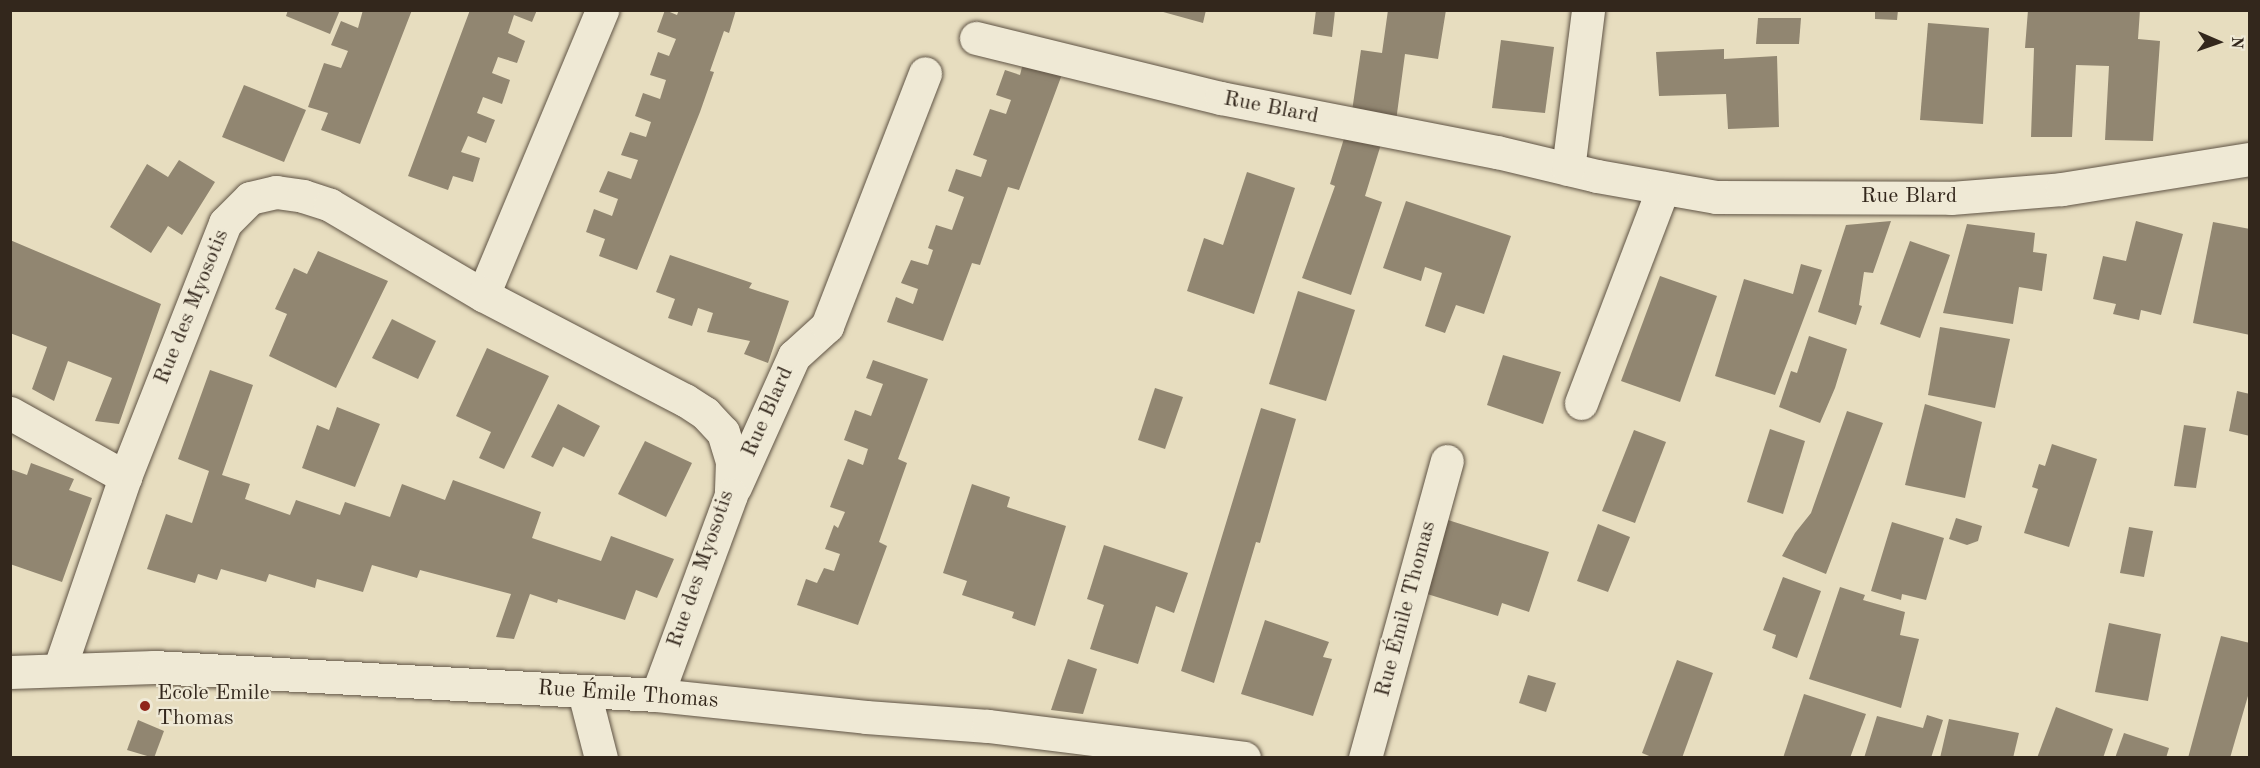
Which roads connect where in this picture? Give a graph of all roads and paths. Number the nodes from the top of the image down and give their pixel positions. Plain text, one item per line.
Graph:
1 (602, 10) edge
2 (1588, 10) edge
3 (976, 38) dead end
4 (925, 73) dead end
5 (2250, 159) edge
6 (1568, 169) junction
7 (1663, 188) junction
8 (483, 295) junction
9 (1581, 403) dead end
10 (10, 413) edge
11 (1447, 461) dead end
12 (125, 477) junction
13 (731, 495) junction
14 (58, 670) junction
15 (10, 672) edge
16 (584, 692) junction
17 (657, 695) junction
18 (601, 758) edge
19 (1244, 758) edge
20 (1365, 758) edge

1 - 8 street
2 - 6 street
3 - 6 street, Rue Blard
4 - 13 street, Rue Blard
5 - 7 street, Rue Blard
6 - 7 street, Rue Blard
7 - 9 street
8 - 12 street, Rue des Myosotis
8 - 13 street, Rue des Myosotis
10 - 12 street
11 - 20 street, Rue Émile Thomas
12 - 14 street, Rue des Myosotis
13 - 17 street, Rue des Myosotis
14 - 15 street, Rue Émile Thomas
14 - 16 street, Rue Émile Thomas
16 - 17 street, Rue Émile Thomas
16 - 18 street
17 - 19 street, Rue Émile Thomas

